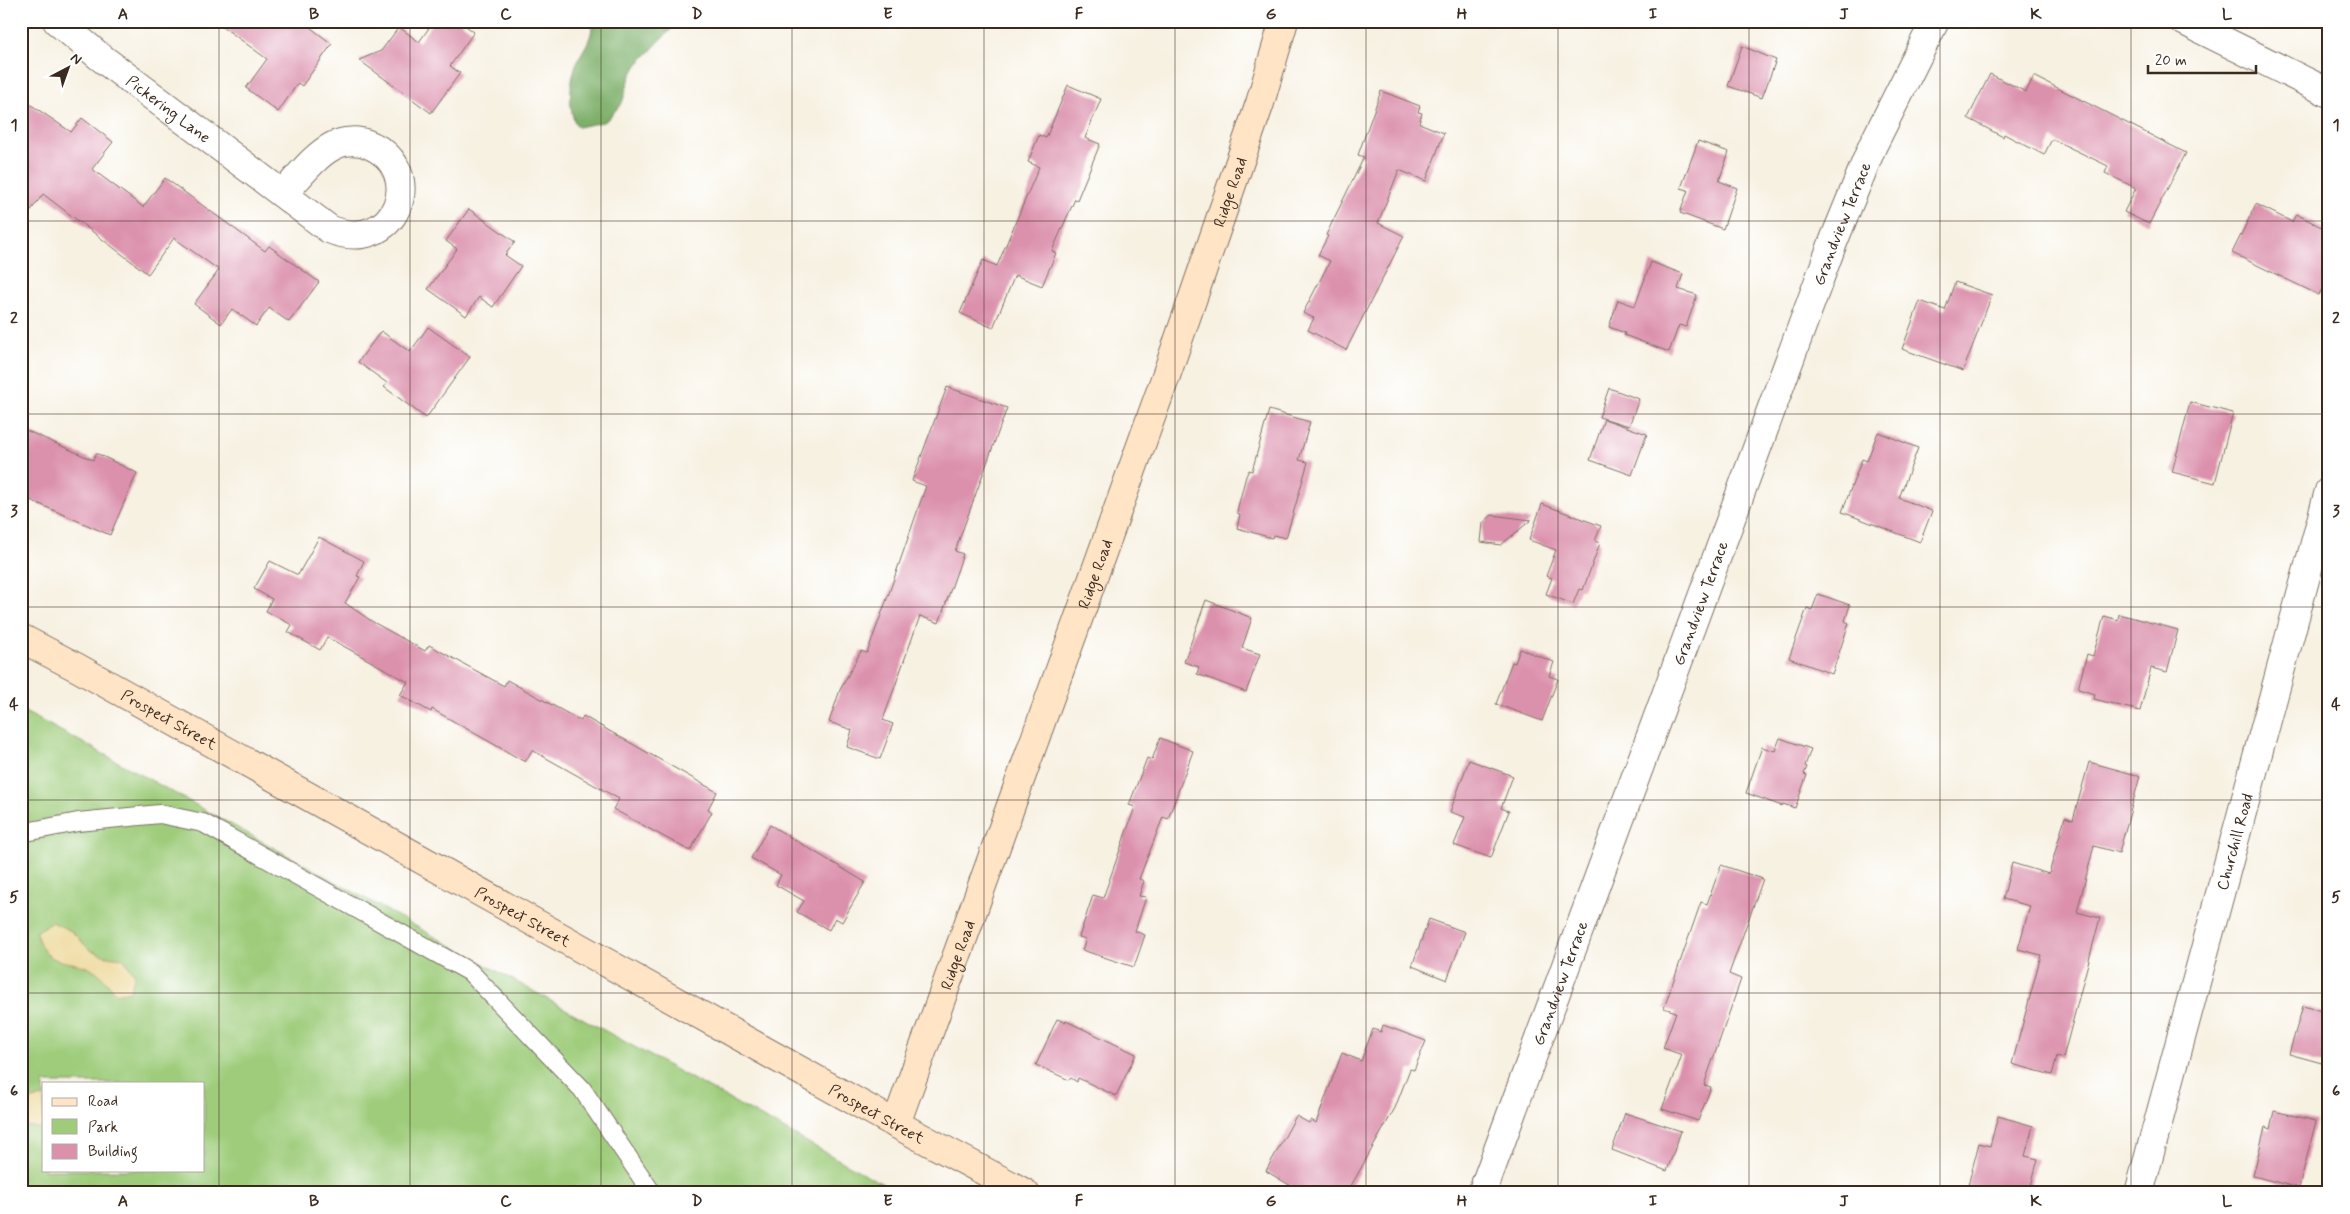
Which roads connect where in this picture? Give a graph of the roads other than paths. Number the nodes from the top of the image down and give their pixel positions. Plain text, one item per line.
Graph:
1 (57, 21) edge
2 (1284, 21) edge
3 (1934, 21) edge
4 (2184, 21) edge
5 (2329, 93) edge
6 (284, 194) dead end
7 (2329, 491) edge
8 (21, 638) edge
9 (21, 833) edge
10 (896, 1124) junction
11 (652, 1193) edge
12 (1025, 1193) edge
13 (1482, 1193) edge
14 (2139, 1193) edge

1 - 6 street, Pickering Lane
2 - 10 street, Ridge Road
3 - 13 street, Grandview Terrace
4 - 5 street
7 - 14 street, Churchill Road
8 - 10 street, Prospect Street
9 - 11 lane
10 - 12 street, Prospect Street

